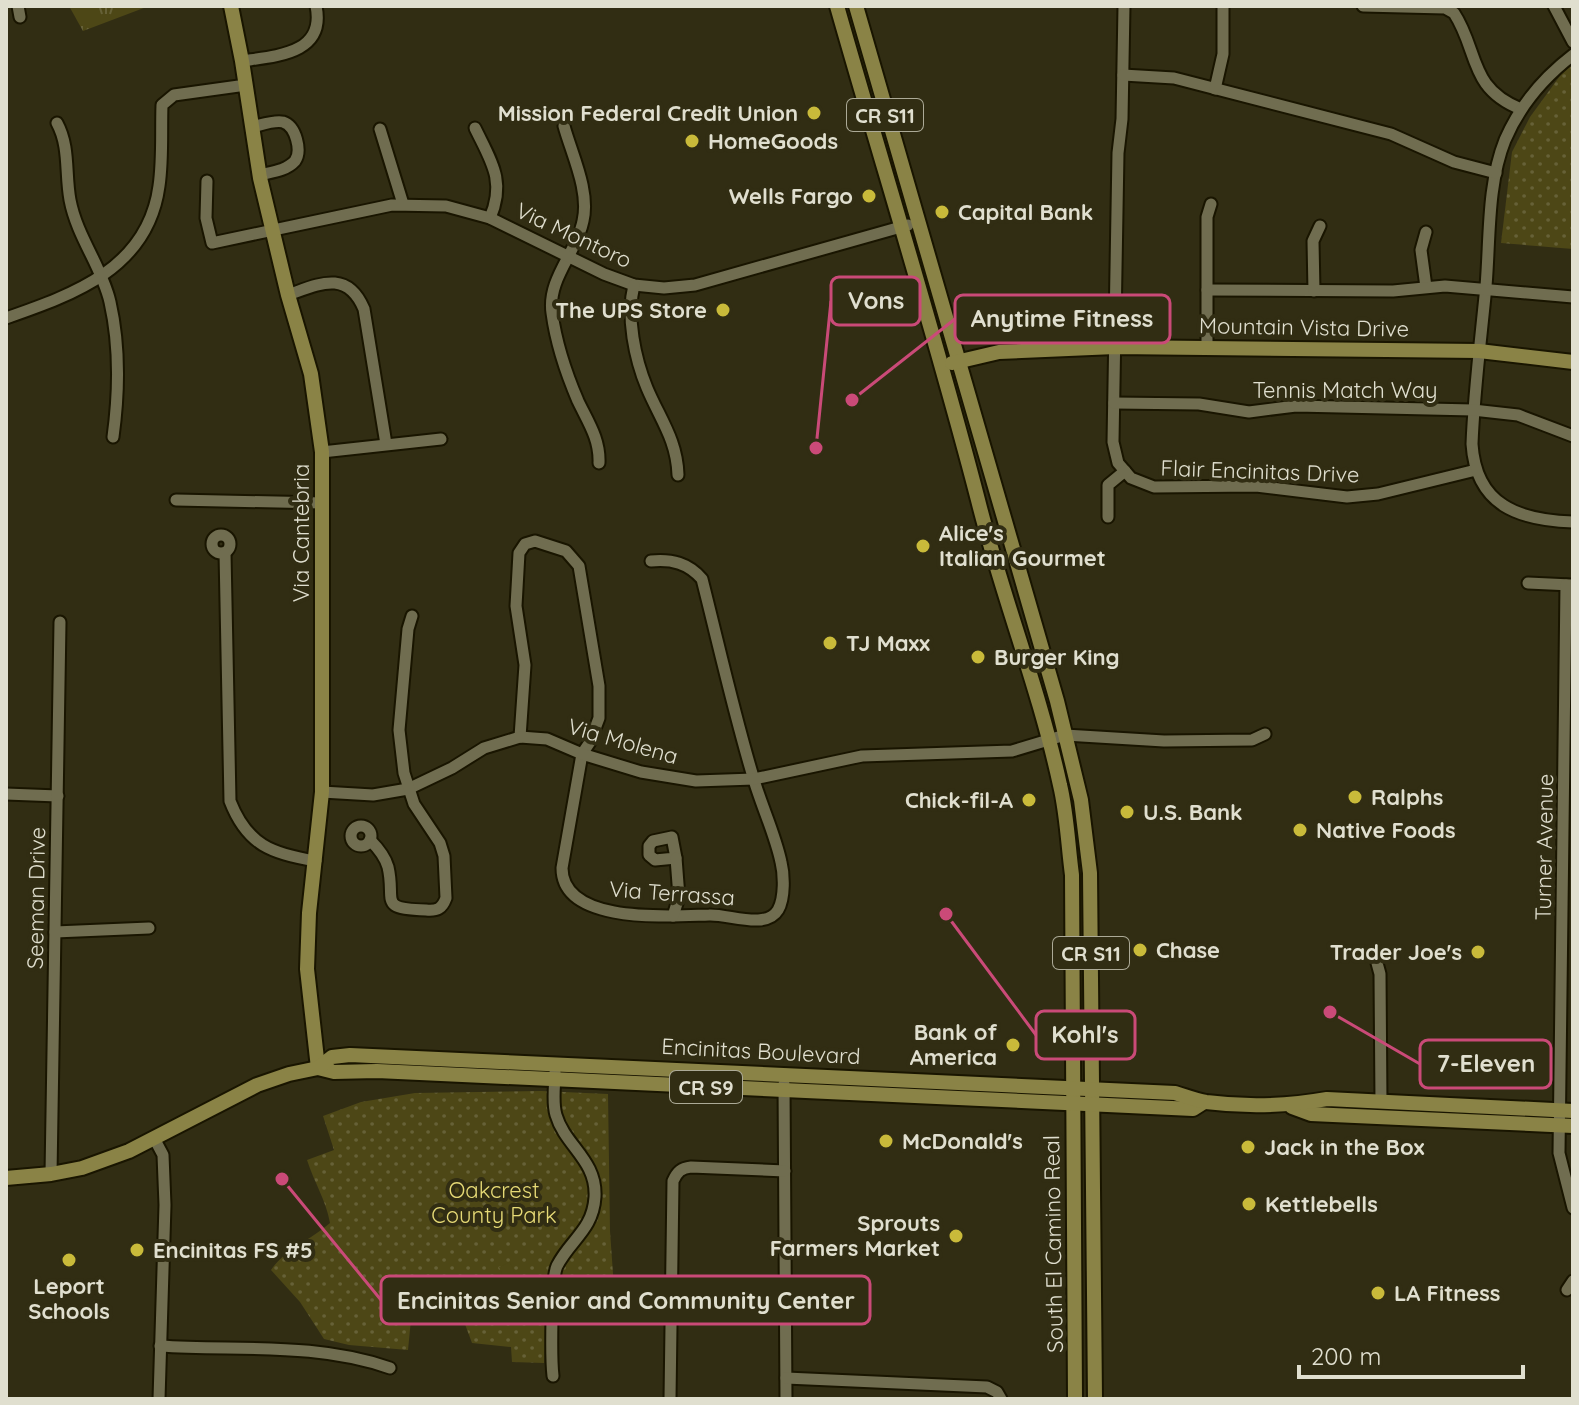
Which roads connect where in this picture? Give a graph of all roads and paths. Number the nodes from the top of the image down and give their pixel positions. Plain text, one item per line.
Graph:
1 (231, 6) edge
2 (316, 6) edge
3 (837, 6) edge
4 (856, 6) edge
5 (1124, 6) edge
6 (1223, 6) edge
7 (1363, 6) edge
8 (1554, 6) edge
9 (1573, 42) edge
10 (851, 53) junction
11 (1573, 55) edge
12 (242, 61) junction
13 (1123, 75) junction
14 (246, 85) junction
15 (1215, 89) junction
16 (883, 107) junction
17 (1521, 109) junction
18 (57, 123) dead end
19 (564, 126) dead end
20 (252, 127) junction
21 (475, 128) dead end
22 (380, 129) dead end
23 (1496, 173) junction
24 (259, 175) junction
25 (207, 181) dead end
26 (403, 204) junction
27 (1211, 204) dead end
28 (490, 218) junction
29 (917, 223) junction
30 (1320, 226) dead end
31 (902, 227) junction
32 (271, 230) junction
33 (1426, 232) dead end
34 (569, 257) junction
35 (101, 277) junction
36 (634, 285) junction
37 (1426, 287) junction
38 (1485, 289) junction
39 (1207, 290) junction
40 (1314, 291) junction
41 (288, 295) junction
42 (1573, 297) edge
43 (6, 318) edge
44 (1115, 347) junction
45 (1207, 348) junction
46 (1479, 351) junction
47 (959, 362) junction
48 (1573, 362) edge
49 (941, 366) junction
50 (1114, 403) junction
51 (1473, 410) junction
52 (1573, 436) edge
53 (113, 437) dead end
54 (441, 439) dead end
55 (386, 444) junction
56 (322, 452) junction
57 (599, 463) dead end
58 (1476, 470) junction
59 (1125, 471) junction
60 (678, 475) dead end
61 (176, 500) dead end
62 (323, 503) junction
63 (1108, 517) dead end
64 (1573, 522) edge
65 (225, 553) dead end
66 (651, 561) dead end
67 (997, 565) junction
68 (1528, 583) dead end
69 (1569, 585) edge
70 (412, 616) dead end
71 (60, 622) dead end
72 (1036, 631) junction
73 (1265, 734) dead end
74 (1065, 735) junction
75 (520, 737) junction
76 (1049, 740) junction
77 (582, 754) junction
78 (1058, 776) junction
79 (754, 779) junction
80 (408, 789) junction
81 (322, 792) junction
82 (6, 794) edge
83 (1569, 794) edge
84 (58, 796) junction
85 (370, 840) dead end
86 (1086, 851) junction
87 (676, 858) dead end
88 (316, 861) junction
89 (1072, 875) junction
90 (1568, 882) edge
91 (673, 916) junction
92 (1091, 922) junction
93 (149, 928) dead end
94 (55, 932) junction
95 (1377, 963) dead end
96 (1568, 968) edge
97 (555, 1063) junction
98 (318, 1068) junction
99 (784, 1075) junction
100 (555, 1080) junction
101 (918, 1080) junction
102 (1074, 1088) junction
103 (1093, 1089) junction
104 (784, 1091) junction
105 (857, 1093) junction
106 (1204, 1102) junction
107 (1381, 1102) junction
108 (1074, 1104) junction
109 (1093, 1105) junction
110 (1288, 1106) junction
111 (1566, 1118) edge
112 (154, 1138) junction
113 (785, 1171) junction
114 (51, 1174) junction
115 (6, 1178) edge
116 (1573, 1208) edge
117 (1075, 1224) junction
118 (1094, 1283) junction
119 (160, 1346) junction
120 (390, 1368) dead end
121 (553, 1376) dead end
122 (786, 1378) junction
123 (999, 1395) edge
124 (159, 1399) edge
125 (670, 1399) edge
126 (786, 1399) edge
127 (1075, 1399) edge
128 (1095, 1399) edge

1 - 12 main road, Via Cantebria
2 - 12 street
3 - 10 main road, CR S11
4 - 16 main road, CR S11
5 - 13 street
6 - 15 street
7 - 17 street
8 - 9 street
10 - 16 main road
10 - 31 main road, CR S11
11 - 17 street
12 - 14 main road, Via Cantebria
13 - 15 street
13 - 44 street
14 - 20 main road, Via Cantebria
14 - 35 street
15 - 23 street
16 - 29 main road, CR S11
17 - 23 street
18 - 35 street
19 - 34 street
20 - 24 main road, Via Cantebria
20 - 24 street
21 - 28 street
22 - 26 street
23 - 38 street
24 - 32 main road, Via Cantebria
25 - 32 street, Via Montoro
26 - 28 street, Via Montoro
26 - 32 street, Via Montoro
27 - 39 street
28 - 34 street, Via Montoro
29 - 31 street, Via Montoro
29 - 47 main road, CR S11
30 - 40 street
31 - 36 street, Via Montoro
31 - 49 main road, CR S11
32 - 41 main road, Via Cantebria
33 - 37 street
34 - 36 street, Via Montoro
34 - 57 street
35 - 43 street
35 - 53 street
36 - 60 street
37 - 38 street
37 - 40 street
38 - 42 street
38 - 46 street
39 - 40 street
39 - 45 street
41 - 55 street
41 - 56 main road, Via Cantebria
44 - 45 main road, Mountain Vista Drive
44 - 47 main road, Mountain Vista Drive
44 - 50 street
45 - 46 main road, Mountain Vista Drive
46 - 48 main road, Mountain Vista Drive
46 - 51 street
47 - 49 main road, Mountain Vista Drive
47 - 72 main road, CR S11
49 - 67 main road, CR S11
50 - 51 street, Tennis Match Way
50 - 59 street
51 - 52 street, Tennis Match Way
51 - 58 street
54 - 55 street
55 - 56 street
56 - 62 main road, Via Cantebria
58 - 59 street, Flair Encinitas Drive
58 - 64 street
59 - 63 street
61 - 62 street
62 - 81 main road, Via Cantebria
65 - 88 street
66 - 79 street, Via Terrassa
67 - 72 main road
67 - 76 main road, CR S11
68 - 69 street
69 - 83 street, Turner Avenue
70 - 80 street
71 - 84 street, Seeman Drive
72 - 74 main road, CR S11
73 - 74 street
74 - 76 street, Via Molena
74 - 86 main road, CR S11
75 - 77 street, Via Molena
75 - 77 street, Via Terrassa
75 - 80 street, Via Molena
76 - 78 main road, CR S11
76 - 79 street, Via Molena
77 - 79 street, Via Molena
77 - 91 street, Via Terrassa
78 - 86 main road
78 - 89 main road, CR S11
79 - 91 street, Via Terrassa
80 - 81 street, Via Molena
80 - 85 street
81 - 88 main road, Via Cantebria
82 - 84 street
83 - 90 street, Turner Avenue
84 - 94 street, Seeman Drive
86 - 92 main road, CR S11
87 - 91 street
88 - 98 main road, Via Cantebria
89 - 92 main road
89 - 102 main road, CR S11
90 - 96 street, Turner Avenue
92 - 103 main road, CR S11
93 - 94 street
94 - 114 street, Seeman Drive
95 - 107 street
96 - 111 street, Turner Avenue
97 - 98 main road, Encinitas Boulevard / CR S9
97 - 99 main road, Encinitas Boulevard / CR S9
97 - 100 street
98 - 100 main road, Encinitas Boulevard / CR S9
98 - 112 main road, Encinitas Boulevard / CR S9
99 - 101 main road, Encinitas Boulevard / CR S9
99 - 104 street
100 - 104 main road, Encinitas Boulevard / CR S9
100 - 121 street
101 - 102 main road, Encinitas Boulevard / CR S9
101 - 105 main road
102 - 103 main road, Encinitas Boulevard / CR S9
102 - 108 main road, South El Camino Real / CR S11
103 - 106 main road, Encinitas Boulevard / CR S9
103 - 109 main road, South El Camino Real / CR S11
104 - 105 main road, Encinitas Boulevard / CR S9
104 - 113 street
105 - 108 main road, Encinitas Boulevard / CR S9
106 - 109 main road, Encinitas Boulevard / CR S9
106 - 110 main road, Encinitas Boulevard / CR S9
107 - 110 main road, Encinitas Boulevard / CR S9
107 - 111 main road, Encinitas Boulevard / CR S9
108 - 109 main road, Encinitas Boulevard / CR S9
108 - 117 main road, South El Camino Real
109 - 118 main road, South El Camino Real
110 - 111 main road, Encinitas Boulevard
111 - 116 street, Turner Avenue
112 - 114 main road, Encinitas Boulevard / CR S9
112 - 119 street
113 - 122 street
113 - 125 street
114 - 115 main road, Encinitas Boulevard / CR S9
117 - 118 main road
117 - 127 main road, South El Camino Real
118 - 128 main road, South El Camino Real
119 - 120 street
119 - 124 street
122 - 123 street
122 - 126 street

